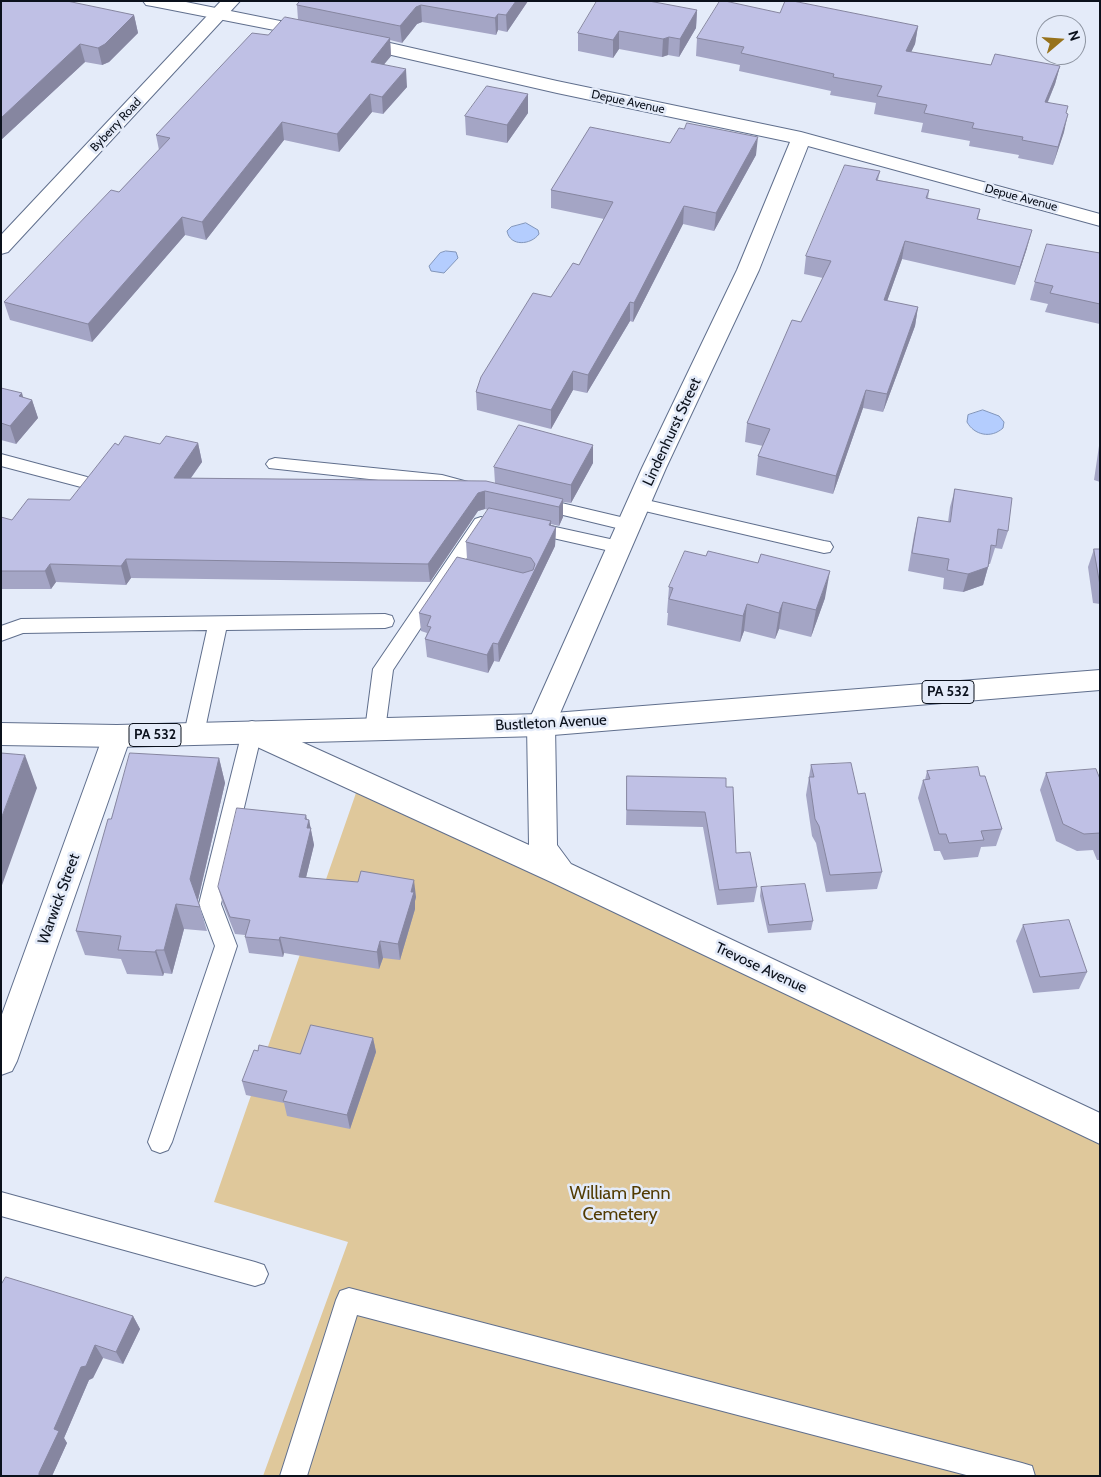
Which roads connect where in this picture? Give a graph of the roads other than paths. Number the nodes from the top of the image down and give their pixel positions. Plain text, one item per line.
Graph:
1 (152, 1) edge
2 (225, 8) edge
3 (802, 138) junction
4 (1100, 220) edge
5 (1, 248) edge
6 (1, 460) edge
7 (275, 464) dead end
8 (81, 481) dead end
9 (480, 490) edge
10 (517, 499) edge
11 (638, 504) junction
12 (495, 520) edge
13 (514, 524) edge
14 (629, 525) junction
15 (619, 547) junction
16 (824, 547) dead end
17 (385, 621) dead end
18 (218, 623) junction
19 (1, 634) edge
20 (1100, 680) edge
21 (541, 725) junction
22 (375, 730) junction
23 (252, 732) junction
24 (1, 734) edge
25 (194, 734) junction
26 (117, 736) junction
27 (561, 873) junction
28 (1, 1061) edge
29 (1100, 1129) edge
30 (160, 1142) dead end
31 (1, 1204) edge
32 (255, 1274) dead end
33 (293, 1476) edge
34 (1022, 1476) edge

1 - 2 street, Depue Avenue
2 - 3 street, Depue Avenue
2 - 5 street, Byberry Road
3 - 4 street, Depue Avenue
3 - 11 street, Lindenhurst Street
6 - 8 lane
7 - 9 lane
10 - 14 lane
11 - 14 street, Lindenhurst Street
11 - 16 lane
12 - 22 lane
13 - 15 lane
14 - 15 street, Lindenhurst Street
15 - 21 street, Lindenhurst Street
17 - 18 lane
18 - 19 lane
18 - 25 lane
20 - 21 street, Bustleton Avenue / PA 532
21 - 22 street, Bustleton Avenue / PA 532
21 - 27 street, Trevose Avenue
22 - 23 street, Bustleton Avenue / PA 532
23 - 25 street, Bustleton Avenue / PA 532
23 - 27 street
23 - 30 lane
24 - 26 street, Bustleton Avenue / PA 532
25 - 26 street, Bustleton Avenue / PA 532
26 - 28 street, Warwick Street
27 - 29 street, Trevose Avenue
31 - 32 lane
33 - 34 lane

